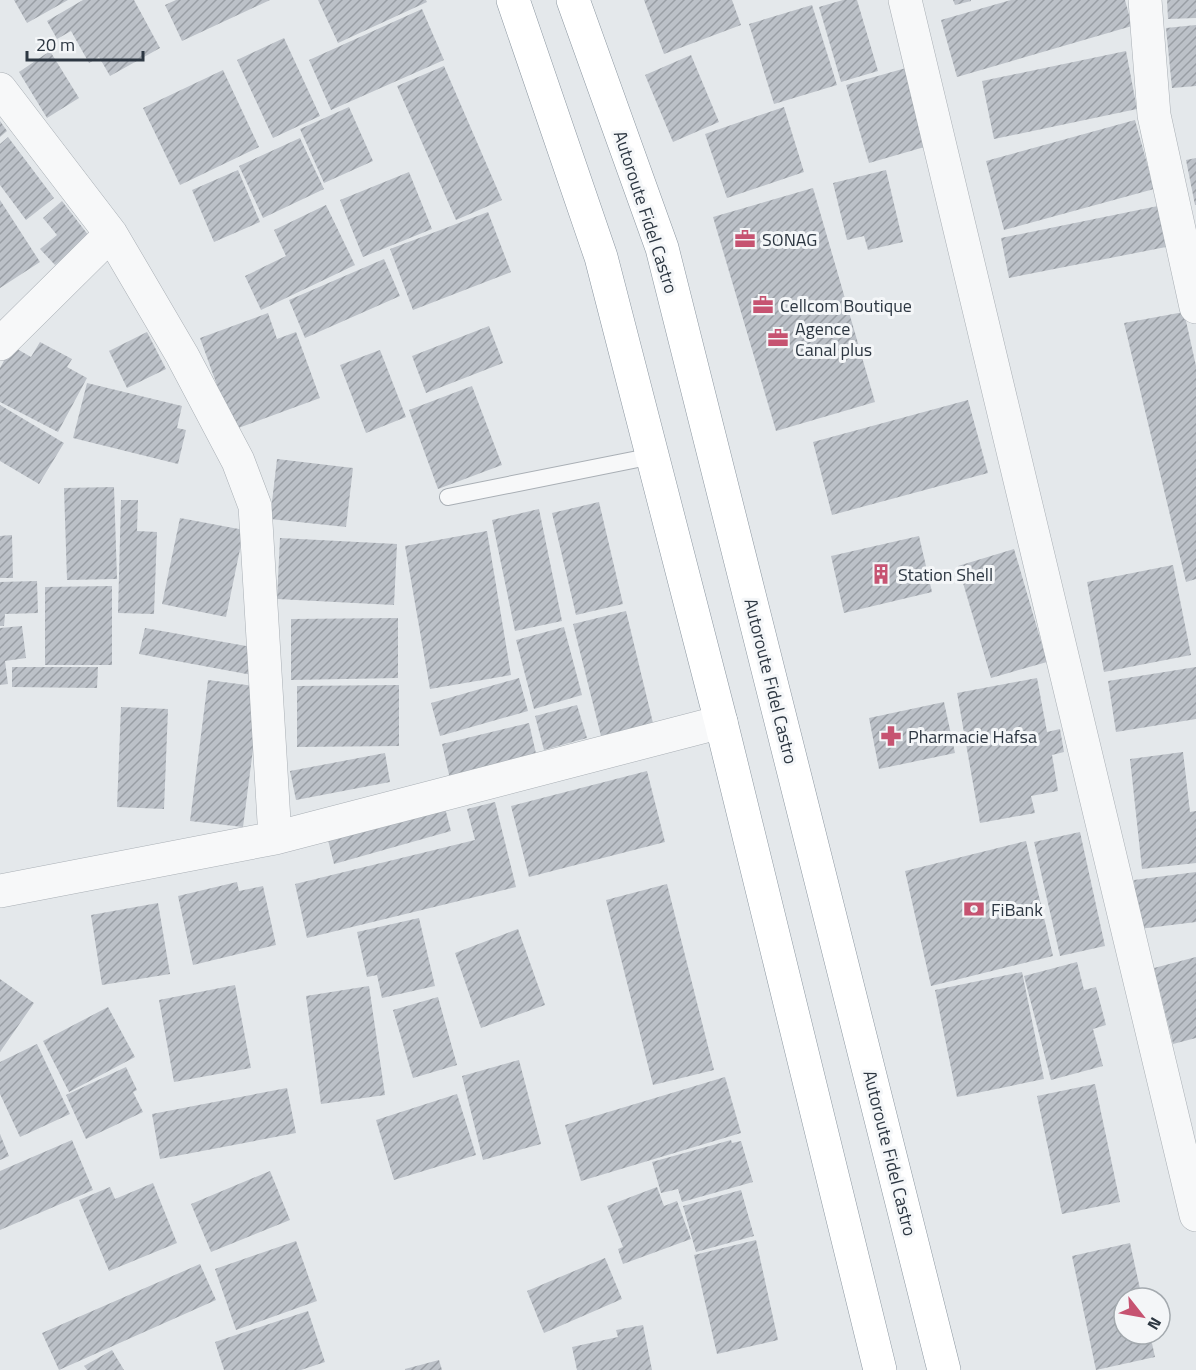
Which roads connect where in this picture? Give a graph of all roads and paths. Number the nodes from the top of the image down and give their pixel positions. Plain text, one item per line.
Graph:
1 (513, 0) edge
2 (573, 0) edge
3 (905, 0) edge
4 (1145, 0) edge
5 (0, 89) edge
6 (111, 234) junction
7 (1196, 308) edge
8 (0, 344) edge
9 (653, 456) junction
10 (448, 497) dead end
11 (721, 722) junction
12 (275, 837) junction
13 (0, 891) edge
14 (1196, 1215) edge
15 (880, 1370) edge
16 (944, 1370) edge

1 - 9 highway
2 - 16 highway, Autoroute Fidel Castro
3 - 14 street
4 - 7 street
5 - 6 street
6 - 8 street
6 - 12 street
9 - 10 lane
9 - 11 highway
11 - 12 street
11 - 15 highway
12 - 13 street

